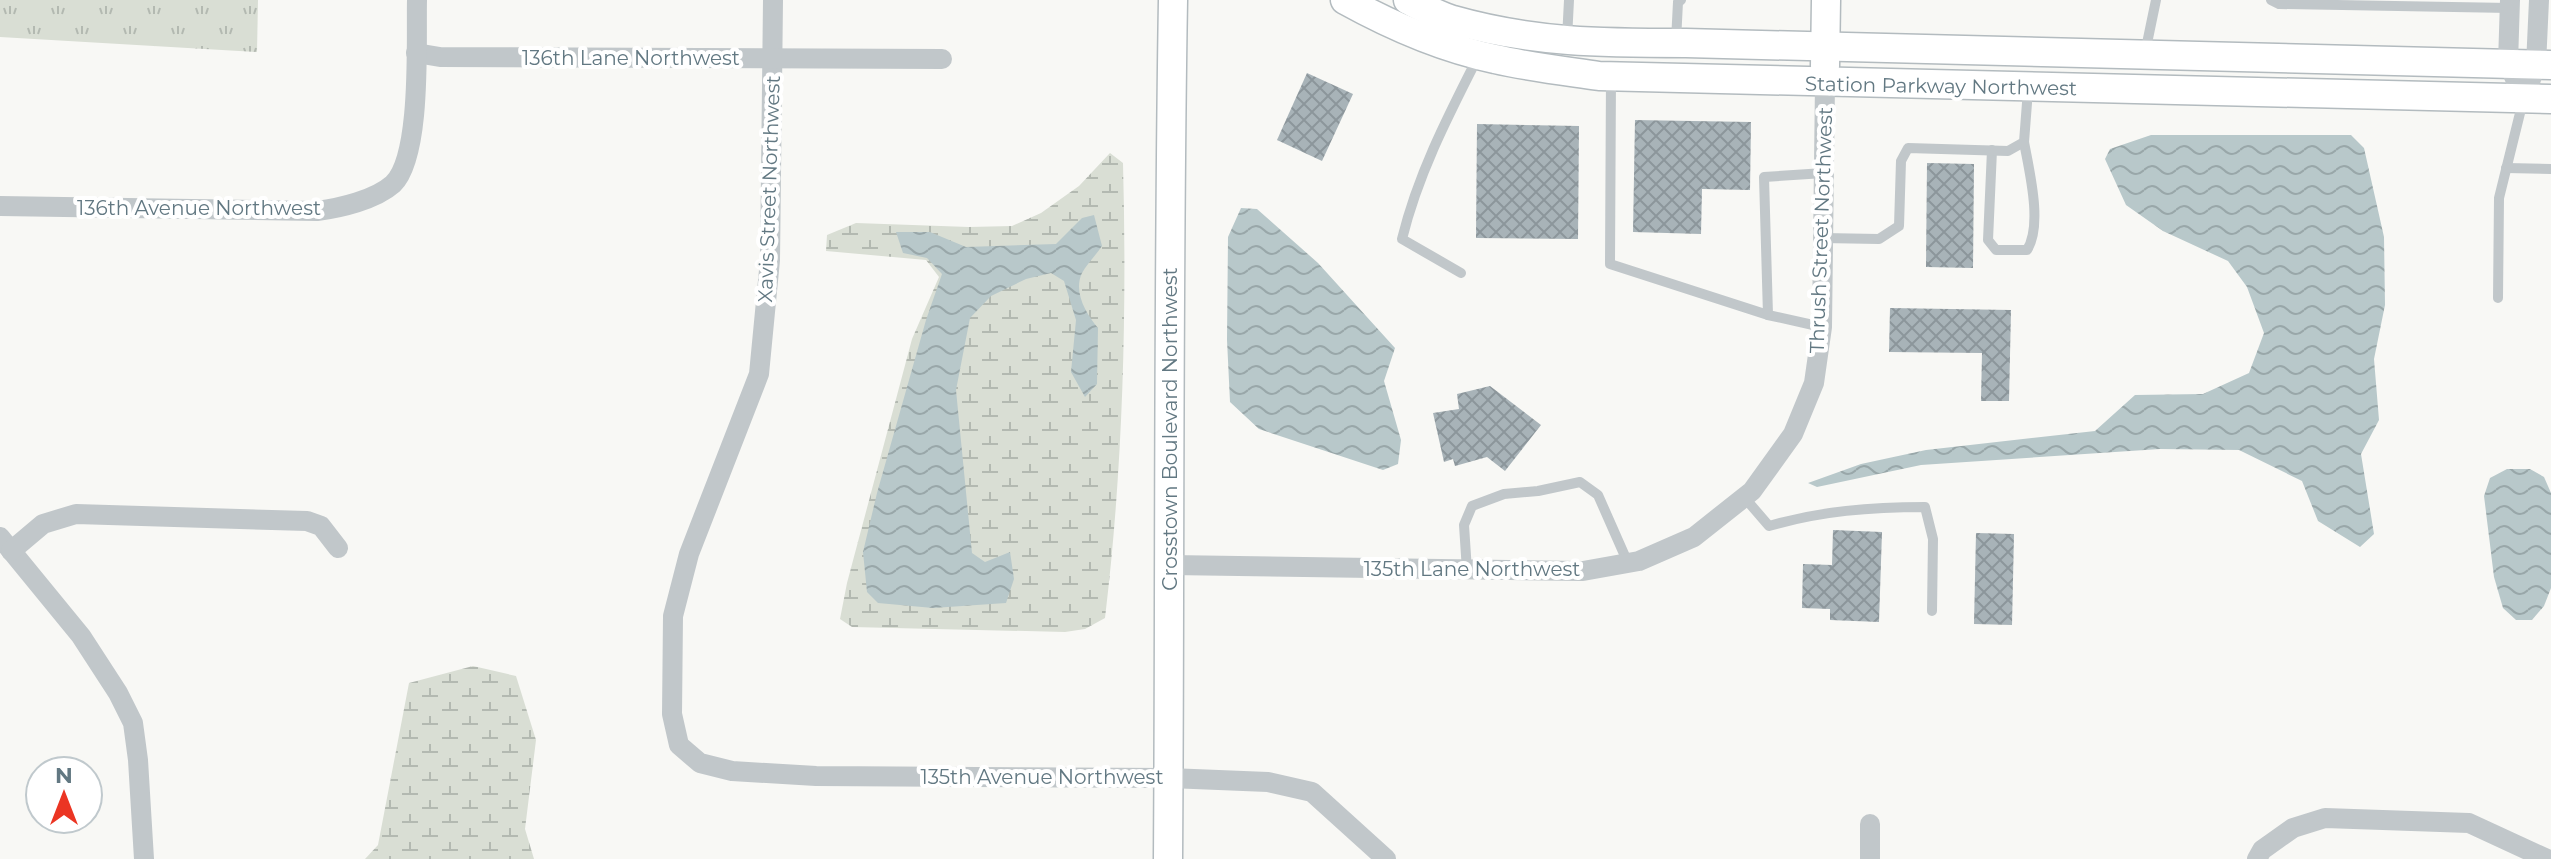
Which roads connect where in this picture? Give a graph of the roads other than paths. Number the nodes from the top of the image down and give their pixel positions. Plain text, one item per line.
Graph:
1 (417, 0) edge
2 (773, 0) edge
3 (1173, 0) edge
4 (1408, 0) edge
5 (1569, 0) edge
6 (1681, 0) edge
7 (1826, 0) edge
8 (2156, 0) edge
9 (2271, 0) edge
10 (2539, 0) edge
11 (1347, 1) edge
12 (2458, 4) edge
13 (2510, 4) edge
14 (1567, 41) junction
15 (1676, 43) junction
16 (1825, 48) junction
17 (416, 53) junction
18 (1478, 55) junction
19 (2144, 55) junction
20 (773, 59) junction
21 (942, 59) dead end
22 (2531, 64) edge
23 (1564, 71) junction
24 (1611, 77) junction
25 (1825, 83) junction
26 (2028, 88) junction
27 (2537, 99) edge
28 (2024, 142) junction
29 (1992, 150) junction
30 (2506, 168) junction
31 (2551, 169) edge
32 (1824, 173) junction
33 (0, 206) edge
34 (1823, 238) junction
35 (1461, 273) dead end
36 (2498, 298) dead end
37 (1768, 315) junction
38 (1822, 327) junction
39 (1748, 494) junction
40 (6, 544) edge
41 (338, 548) dead end
42 (1628, 563) junction
43 (1171, 565) junction
44 (1467, 571) junction
45 (1932, 611) dead end
46 (679, 745) joint
47 (1169, 778) junction
48 (1870, 824) dead end
49 (2259, 854) edge
50 (144, 859) edge
51 (1168, 859) edge
52 (1386, 859) edge
53 (1870, 859) edge
54 (2547, 859) edge

1 - 17 street
2 - 20 street, Xavis Street Northwest
3 - 43 street, Crosstown Boulevard Northwest
4 - 14 street, Station Parkway Northwest
5 - 14 lane
6 - 15 lane
7 - 16 street, Thrush Street Northwest
8 - 19 lane
9 - 12 lane
10 - 22 street
11 - 18 street, Station Parkway Northwest
12 - 13 lane
13 - 22 street
14 - 15 street, Station Parkway Northwest
14 - 23 street
15 - 16 street, Station Parkway Northwest
16 - 19 street, Station Parkway Northwest
16 - 25 street, Thrush Street Northwest
17 - 20 street, 136th Lane Northwest
17 - 33 street, 136th Avenue Northwest
18 - 23 street, Station Parkway Northwest
18 - 35 lane
19 - 22 street, Station Parkway Northwest
20 - 21 street, 136th Lane Northwest
20 - 46 street, Xavis Street Northwest
22 - 27 street
23 - 24 street, Station Parkway Northwest
24 - 25 street, Station Parkway Northwest
24 - 37 lane
25 - 26 street, Station Parkway Northwest
25 - 32 street, Thrush Street Northwest
26 - 27 street, Station Parkway Northwest
26 - 28 lane
27 - 30 lane
28 - 29 lane
28 - 29 lane
29 - 34 lane
30 - 31 lane
30 - 36 lane
32 - 34 street, Thrush Street Northwest
32 - 37 lane
34 - 38 street, Thrush Street Northwest
37 - 38 lane
38 - 39 street, Thrush Street Northwest
39 - 42 street, 135th Lane Northwest
39 - 45 lane
40 - 41 street
40 - 50 street
42 - 44 street, 135th Lane Northwest
42 - 44 lane
43 - 44 street, 135th Lane Northwest
43 - 47 street, Crosstown Boulevard Northwest
46 - 47 street, 135th Avenue Northwest
47 - 51 street, Crosstown Boulevard Northwest
47 - 52 street, 135th Avenue Northwest
48 - 53 street
49 - 54 street

